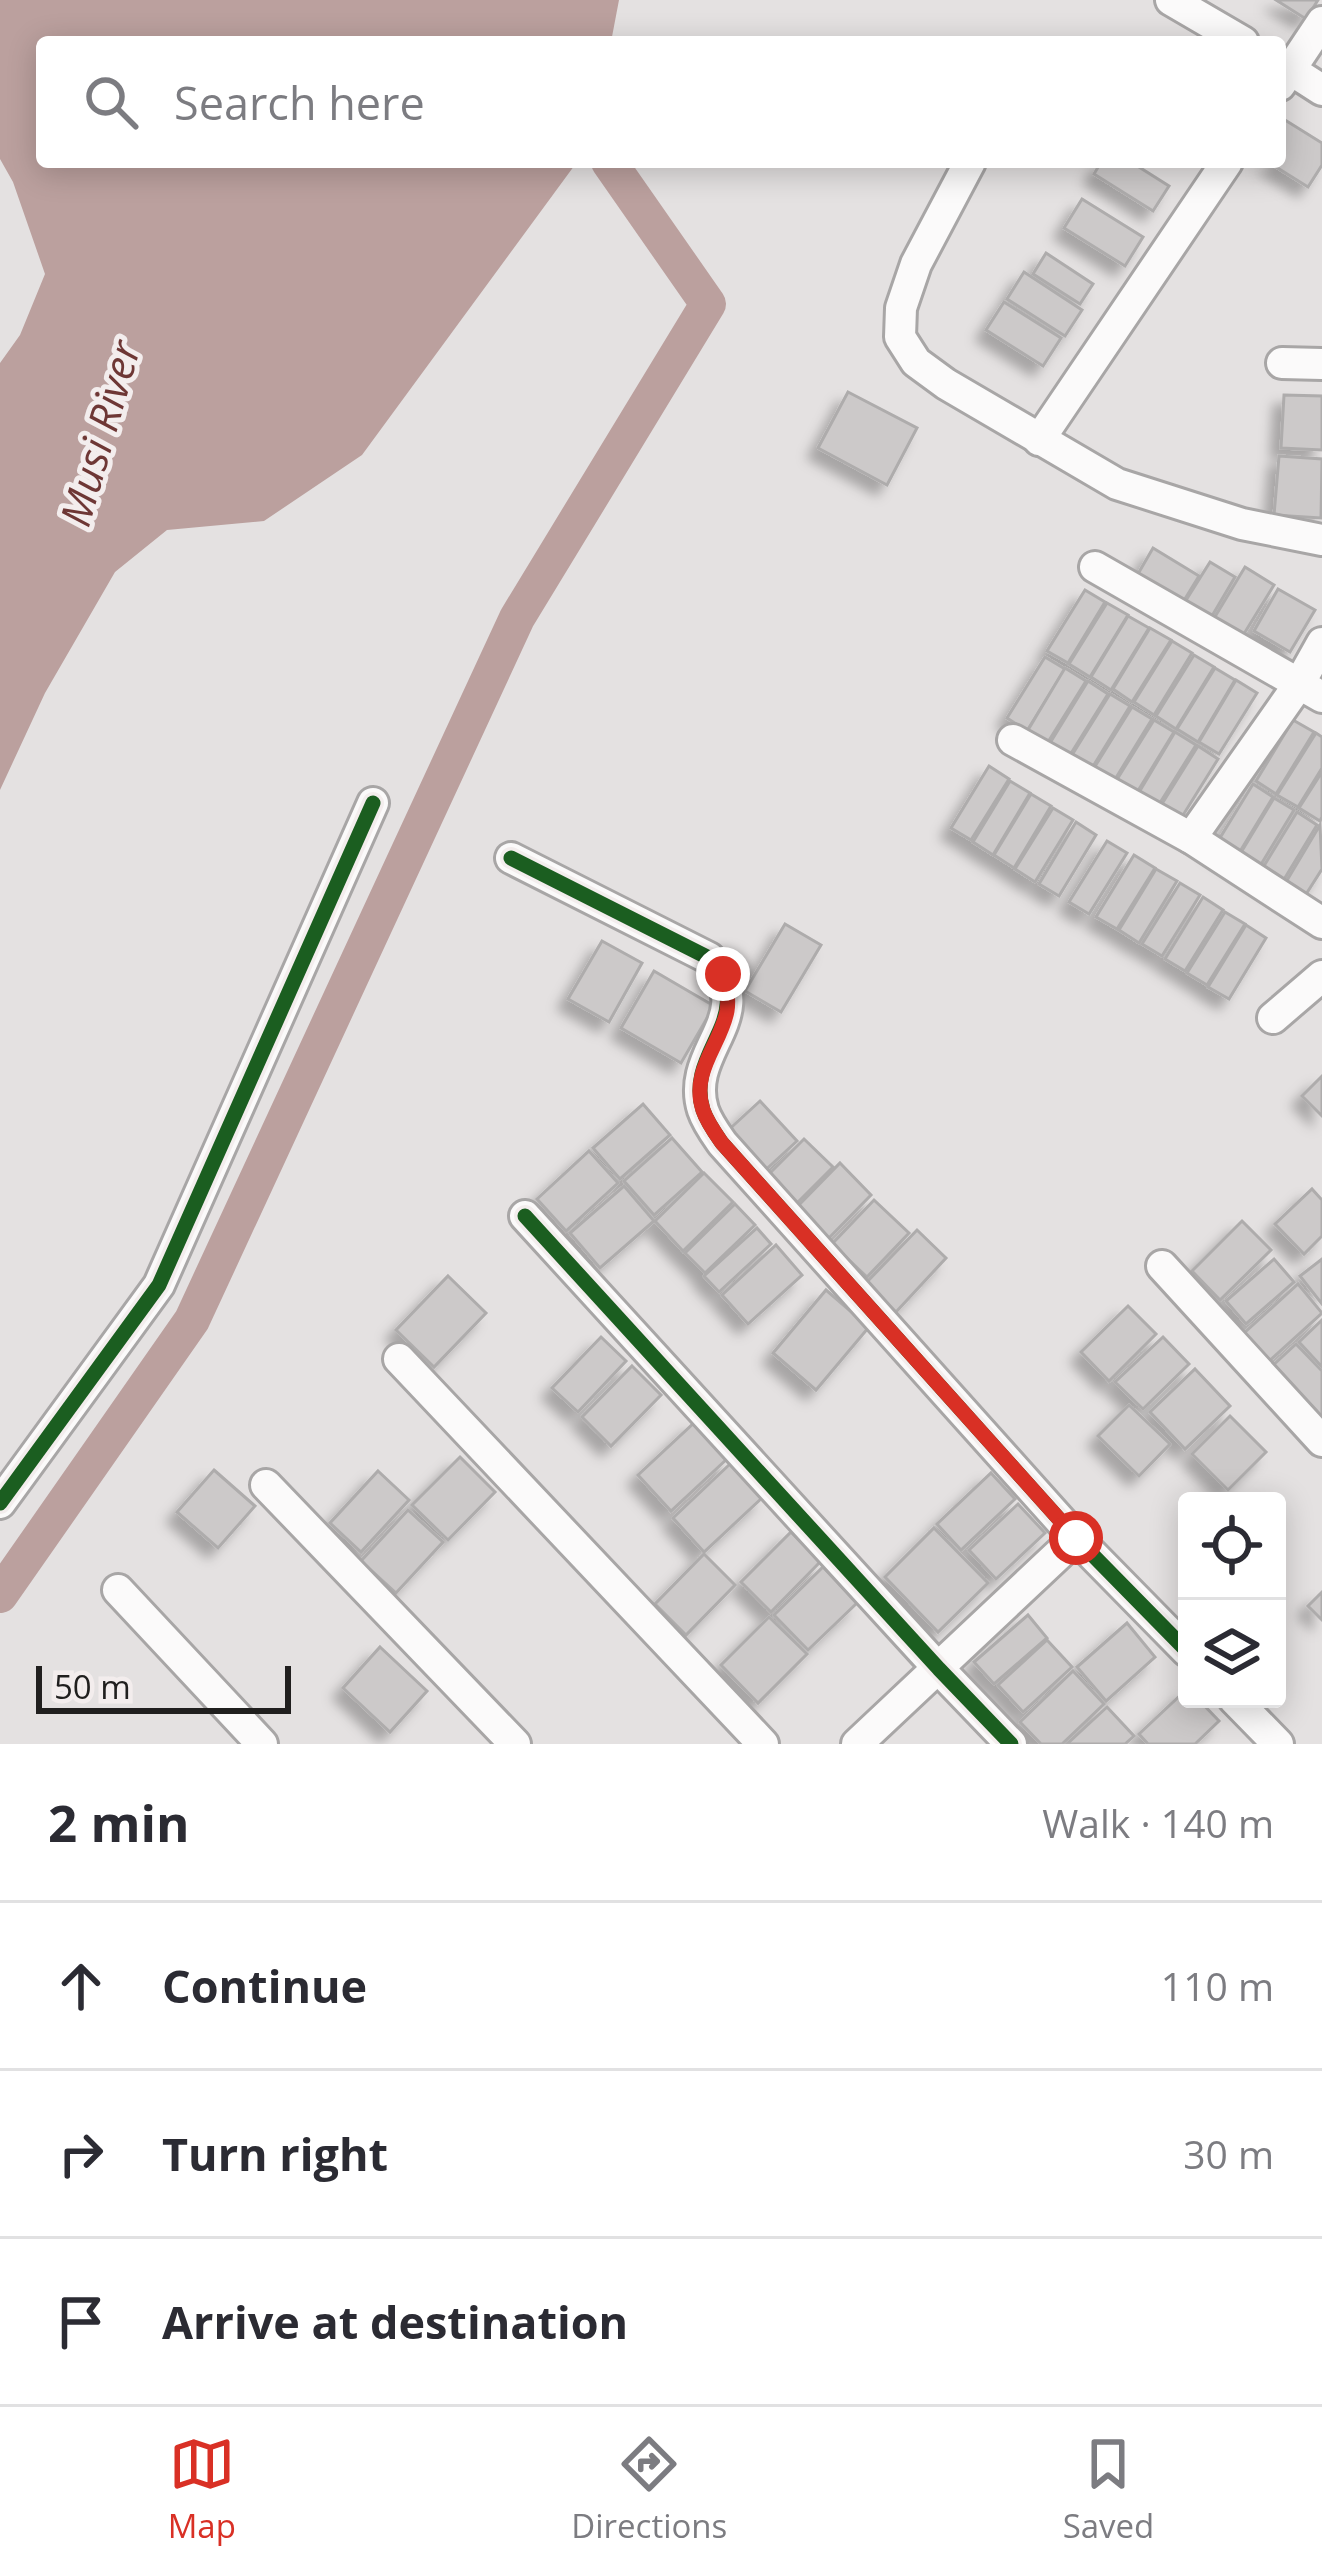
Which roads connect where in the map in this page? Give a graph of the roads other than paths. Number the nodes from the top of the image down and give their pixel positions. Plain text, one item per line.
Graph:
1 (1172, 0) edge
2 (1322, 22) edge
3 (1233, 36) edge
4 (1286, 70) edge
5 (1286, 74) edge
6 (1322, 90) edge
7 (967, 168) edge
8 (1223, 168) edge
9 (1282, 363) dead end
10 (1322, 364) edge
11 (1039, 440) junction
12 (1322, 540) edge
13 (1095, 567) dead end
14 (1322, 643) edge
15 (1311, 691) edge
16 (1013, 740) dead end
17 (374, 803) dead end
18 (1191, 838) junction
19 (512, 858) dead end
20 (1322, 923) edge
21 (1322, 976) edge
22 (1273, 1018) dead end
23 (525, 1216) dead end
24 (1162, 1266) dead end
25 (399, 1359) dead end
26 (1322, 1441) edge
27 (266, 1485) dead end
28 (0, 1503) edge
29 (1076, 1538) junction
30 (118, 1590) dead end
31 (1178, 1642) edge
32 (939, 1669) junction
33 (1243, 1708) edge
34 (262, 1744) edge
35 (514, 1744) edge
36 (764, 1744) edge
37 (857, 1744) edge
38 (1011, 1744) edge
39 (1278, 1744) edge

1 - 3 street
2 - 4 street
5 - 6 street
7 - 11 street
8 - 11 street
9 - 10 street
11 - 12 street
13 - 15 street
14 - 15 street
15 - 18 street
16 - 18 street
17 - 28 street
18 - 20 street
19 - 29 street
21 - 22 street
23 - 32 street
24 - 26 street
25 - 36 street
27 - 35 street
29 - 31 street
29 - 32 street
30 - 34 street
32 - 37 street
32 - 38 street
33 - 39 street

